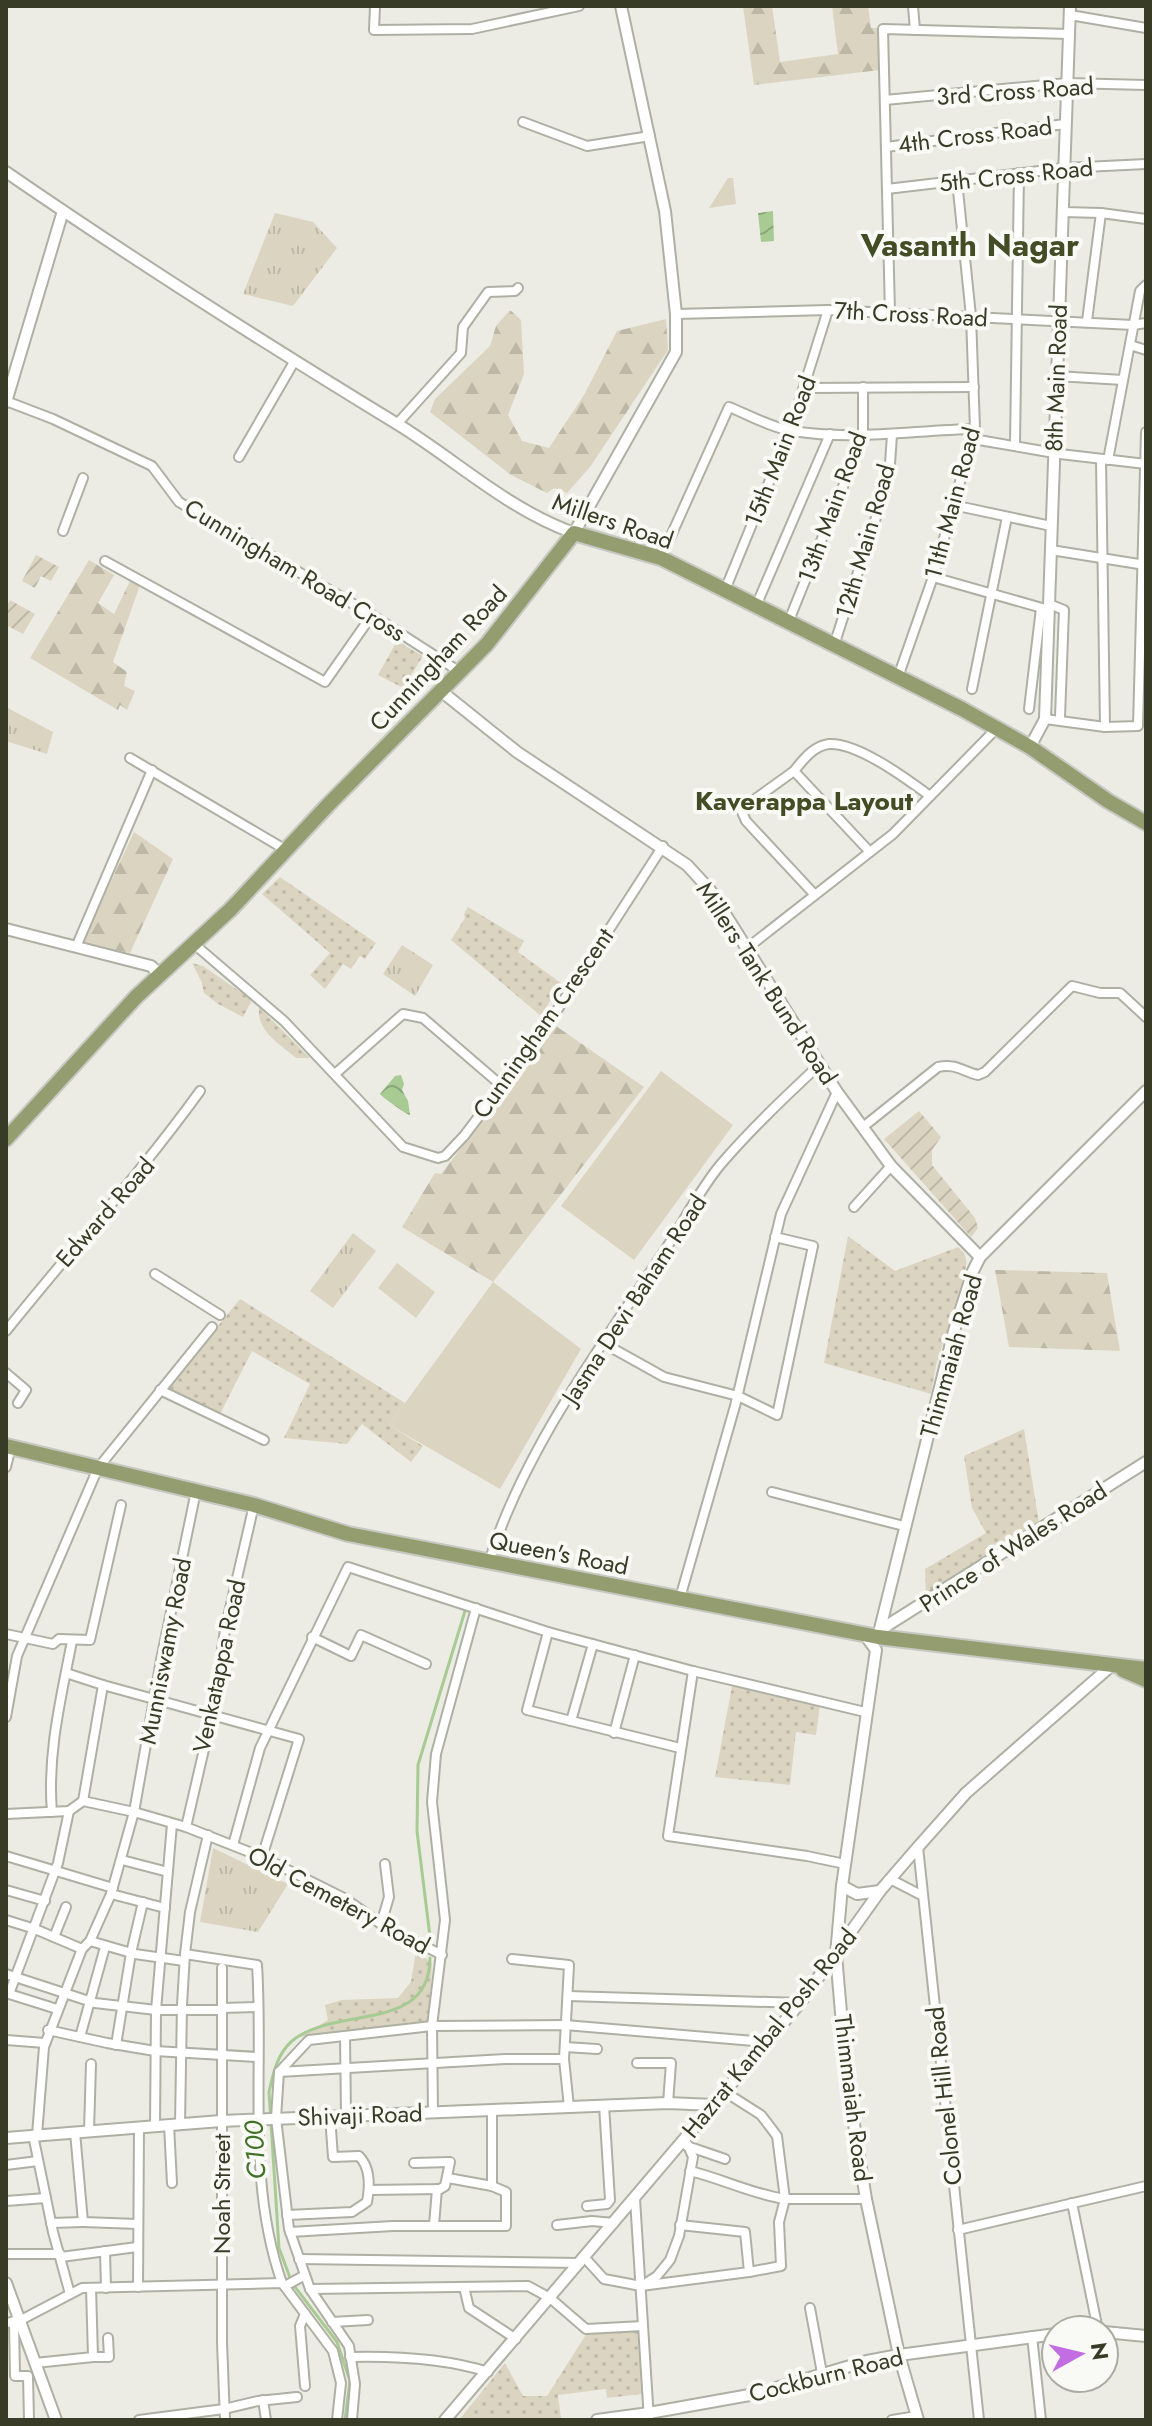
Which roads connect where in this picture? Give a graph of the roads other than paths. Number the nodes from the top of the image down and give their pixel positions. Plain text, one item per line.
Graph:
1 (375, 6) edge
2 (579, 6) edge
3 (621, 6) edge
4 (913, 6) edge
5 (1070, 11) edge
6 (1146, 28) edge
7 (915, 30) junction
8 (1069, 34) junction
9 (1067, 83) junction
10 (1146, 85) edge
11 (885, 100) junction
12 (523, 122) dead end
13 (1065, 124) junction
14 (650, 136) junction
15 (886, 147) junction
16 (1146, 164) edge
17 (1064, 168) junction
18 (6, 172) edge
19 (1019, 173) junction
20 (957, 181) junction
21 (887, 189) junction
22 (63, 211) junction
23 (1063, 212) junction
24 (1101, 213) junction
25 (1146, 219) edge
26 (1146, 285) edge
27 (518, 288) dead end
28 (828, 310) junction
29 (890, 313) junction
30 (676, 314) junction
31 (971, 316) junction
32 (1017, 319) junction
33 (1058, 320) junction
34 (1087, 321) junction
35 (1146, 323) edge
36 (1133, 325) junction
37 (1130, 345) junction
38 (1146, 351) edge
39 (294, 362) junction
40 (1056, 376) junction
41 (1123, 380) junction
42 (863, 387) junction
43 (974, 387) junction
44 (806, 388) junction
45 (6, 401) edge
46 (397, 424) junction
47 (790, 431) junction
48 (1146, 432) edge
49 (830, 434) junction
50 (974, 434) junction
51 (892, 435) junction
52 (863, 437) junction
53 (1015, 444) junction
54 (1054, 453) junction
55 (239, 457) dead end
56 (1104, 460) junction
57 (1145, 464) edge
58 (83, 478) dead end
59 (953, 505) junction
60 (1007, 517) junction
61 (1051, 526) junction
62 (63, 531) dead end
63 (574, 533) junction
64 (1051, 550) junction
65 (661, 558) junction
66 (1104, 559) junction
67 (105, 561) dead end
68 (1144, 565) edge
69 (933, 577) junction
70 (725, 590) junction
71 (991, 594) junction
72 (756, 606) junction
73 (1046, 608) junction
74 (372, 615) junction
75 (788, 623) junction
76 (1143, 643) edge
77 (833, 646) junction
78 (460, 672) junction
79 (898, 677) junction
80 (972, 689) dead end
81 (441, 691) junction
82 (1029, 709) dead end
83 (1060, 717) dead end
84 (1045, 719) junction
85 (1105, 727) junction
86 (997, 728) junction
87 (1030, 747) junction
88 (130, 758) dead end
89 (152, 770) junction
90 (794, 771) junction
91 (930, 796) junction
92 (1146, 823) edge
93 (663, 846) junction
94 (286, 850) junction
95 (869, 851) junction
96 (814, 894) junction
97 (6, 929) edge
98 (194, 944) junction
99 (76, 947) junction
100 (746, 949) junction
101 (159, 974) junction
102 (1146, 1017) edge
103 (819, 1065) junction
104 (335, 1074) junction
105 (502, 1086) junction
106 (200, 1091) dead end
107 (1146, 1091) edge
108 (837, 1092) junction
109 (863, 1127) junction
110 (6, 1139) edge
111 (891, 1166) junction
112 (854, 1207) dead end
113 (775, 1237) junction
114 (980, 1257) junction
115 (155, 1274) dead end
116 (220, 1315) dead end
117 (212, 1327) dead end
118 (6, 1331) edge
119 (603, 1343) junction
120 (6, 1373) edge
121 (160, 1390) junction
122 (738, 1396) junction
123 (18, 1403) dead end
124 (264, 1440) dead end
125 (9, 1447) edge
126 (1146, 1462) edge
127 (6, 1467) edge
128 (98, 1468) junction
129 (196, 1491) junction
130 (772, 1492) dead end
131 (121, 1505) dead end
132 (254, 1505) junction
133 (904, 1526) junction
134 (489, 1562) junction
135 (680, 1598) junction
136 (476, 1608) junction
137 (548, 1632) junction
138 (6, 1634) edge
139 (874, 1634) junction
140 (312, 1637) junction
141 (24, 1639) junction
142 (72, 1641) junction
143 (85, 1642) junction
144 (101, 1642) dead end
145 (593, 1644) junction
146 (635, 1655) junction
147 (426, 1664) dead end
148 (1112, 1665) junction
149 (1146, 1669) edge
150 (693, 1671) junction
151 (66, 1673) junction
152 (1146, 1680) edge
153 (103, 1685) junction
154 (156, 1701) junction
155 (865, 1712) junction
156 (212, 1715) junction
157 (6, 1717) edge
158 (571, 1721) junction
159 (269, 1731) junction
160 (614, 1733) junction
161 (680, 1748) junction
162 (83, 1801) junction
163 (69, 1811) junction
164 (52, 1812) junction
165 (134, 1812) junction
166 (6, 1814) edge
167 (172, 1824) junction
168 (186, 1827) junction
169 (208, 1835) junction
170 (233, 1845) junction
171 (918, 1847) junction
172 (6, 1856) edge
173 (262, 1857) junction
174 (122, 1860) junction
175 (385, 1864) dead end
176 (845, 1864) junction
177 (55, 1871) junction
178 (168, 1872) junction
179 (890, 1879) junction
180 (842, 1886) junction
181 (6, 1890) edge
182 (112, 1891) junction
183 (880, 1891) junction
184 (923, 1896) junction
185 (45, 1901) junction
186 (143, 1902) junction
187 (66, 1907) dead end
188 (165, 1908) junction
189 (6, 1920) edge
190 (381, 1924) junction
191 (35, 1929) junction
192 (54, 1937) junction
193 (90, 1941) junction
194 (105, 1947) junction
195 (82, 1949) junction
196 (131, 1953) junction
197 (442, 1955) junction
198 (836, 1955) junction
199 (185, 1957) junction
200 (161, 1959) junction
201 (512, 1959) dead end
202 (222, 1968) dead end
203 (11, 1975) edge
204 (7, 1993) edge
205 (65, 1994) junction
206 (568, 1996) junction
207 (89, 2002) junction
208 (800, 2003) junction
209 (122, 2006) junction
210 (258, 2007) junction
211 (57, 2009) junction
212 (222, 2009) junction
213 (156, 2010) junction
214 (182, 2010) junction
215 (565, 2025) junction
216 (432, 2026) junction
217 (48, 2030) junction
218 (345, 2036) junction
219 (80, 2037) junction
220 (6, 2040) edge
221 (45, 2043) junction
222 (116, 2045) junction
223 (565, 2047) junction
224 (763, 2047) junction
225 (597, 2049) dead end
226 (155, 2051) junction
227 (181, 2052) junction
228 (221, 2054) junction
229 (258, 2057) junction
230 (564, 2059) junction
231 (637, 2063) dead end
232 (91, 2064) dead end
233 (432, 2064) junction
234 (346, 2069) junction
235 (279, 2072) junction
236 (725, 2092) junction
237 (668, 2103) junction
238 (604, 2105) junction
239 (714, 2105) junction
240 (569, 2107) junction
241 (492, 2110) junction
242 (433, 2112) junction
243 (346, 2115) junction
244 (330, 2116) junction
245 (268, 2118) junction
246 (221, 2121) junction
247 (175, 2124) junction
248 (155, 2126) junction
249 (139, 2128) junction
250 (89, 2131) junction
251 (75, 2132) junction
252 (35, 2135) junction
253 (6, 2138) edge
254 (686, 2142) junction
255 (725, 2159) dead end
256 (38, 2161) junction
257 (414, 2163) dead end
258 (6, 2165) edge
259 (690, 2171) junction
260 (448, 2178) junction
261 (172, 2183) dead end
262 (492, 2186) junction
263 (1146, 2186) edge
264 (437, 2189) junction
265 (369, 2190) junction
266 (46, 2198) junction
267 (635, 2199) junction
268 (785, 2199) junction
269 (866, 2199) junction
270 (610, 2200) junction
271 (6, 2201) edge
272 (1072, 2203) junction
273 (587, 2206) dead end
274 (623, 2212) junction
275 (287, 2215) junction
276 (83, 2222) junction
277 (51, 2223) junction
278 (614, 2223) junction
279 (138, 2224) junction
280 (434, 2225) junction
281 (557, 2225) dead end
282 (680, 2225) junction
283 (958, 2230) junction
284 (290, 2232) junction
285 (137, 2247) junction
286 (105, 2251) junction
287 (6, 2254) edge
288 (61, 2255) junction
289 (299, 2259) junction
290 (582, 2260) junction
291 (749, 2272) junction
292 (291, 2281) junction
293 (6, 2283) edge
294 (221, 2285) junction
295 (641, 2286) junction
296 (138, 2287) junction
297 (464, 2287) junction
298 (91, 2288) junction
299 (106, 2288) junction
300 (310, 2289) junction
301 (70, 2294) junction
302 (550, 2298) junction
303 (810, 2308) dead end
304 (305, 2314) junction
305 (1095, 2314) edge
306 (368, 2320) dead end
307 (13, 2322) edge
308 (332, 2322) junction
309 (643, 2326) junction
310 (1120, 2334) edge
311 (1040, 2335) edge
312 (1032, 2336) junction
313 (1146, 2336) edge
314 (108, 2338) dead end
315 (516, 2339) junction
316 (970, 2345) junction
317 (899, 2355) junction
318 (93, 2357) junction
319 (350, 2357) junction
320 (10, 2361) edge
321 (35, 2363) junction
322 (488, 2372) junction
323 (822, 2373) junction
324 (305, 2386) dead end
325 (297, 2397) dead end
326 (263, 2400) junction
327 (224, 2409) junction
328 (649, 2417) edge
329 (450, 2418) edge
330 (918, 2418) edge
331 (29, 2420) edge
332 (56, 2420) edge
333 (139, 2420) edge
334 (225, 2420) edge
335 (266, 2420) edge
336 (337, 2420) edge
337 (352, 2420) edge
338 (597, 2420) edge
339 (892, 2420) edge
340 (979, 2420) edge
341 (1041, 2420) edge

1 - 2 street
3 - 14 street, Cunningham Road
4 - 7 street
5 - 6 street
5 - 8 street, 8th Main Road
7 - 8 street
7 - 11 street
8 - 9 street, 8th Main Road
9 - 10 street, 3rd Cross Road
9 - 11 street, 3rd Cross Road
9 - 13 street, 8th Main Road
11 - 15 street
12 - 14 street
13 - 15 street, 4th Cross Road
13 - 17 street, 8th Main Road
14 - 30 street, Cunningham Road
15 - 21 street
16 - 17 street, 5th Cross Road
17 - 19 street, 5th Cross Road
17 - 23 street, 8th Main Road
18 - 22 street, Millers Road
19 - 20 street, 5th Cross Road
19 - 32 street
20 - 21 street, 5th Cross Road
20 - 31 street, 11th Main Road
21 - 29 street
22 - 39 street, Millers Road
22 - 45 street
23 - 24 street
23 - 33 street, 8th Main Road
24 - 25 street
24 - 34 street
26 - 36 street
27 - 46 street
28 - 29 street, 7th Cross Road
28 - 30 street, 7th Cross Road
28 - 44 street, 15th Main Road
29 - 31 street, 7th Cross Road
30 - 63 street, Cunningham Road
31 - 32 street, 7th Cross Road
31 - 43 street, 11th Main Road
32 - 33 street, 7th Cross Road
32 - 53 street
33 - 34 street, 7th Cross Road
33 - 40 street, 8th Main Road
34 - 36 street, 7th Cross Road
35 - 36 street, 7th Cross Road
36 - 37 street
37 - 38 street
37 - 41 street
39 - 46 street, Millers Road
39 - 55 street
40 - 41 street
40 - 54 street, 8th Main Road
41 - 56 street
42 - 43 street
42 - 44 street
42 - 52 street, 13th Main Road
43 - 50 street, 11th Main Road
44 - 47 street, 15th Main Road
45 - 74 street, Cunningham Road Cross
46 - 63 street, Millers Road
47 - 49 street
47 - 65 street
47 - 70 street, 15th Main Road
48 - 57 street
49 - 52 street
49 - 72 street
50 - 51 street
50 - 53 street
50 - 59 street, 11th Main Road
51 - 52 street
51 - 77 street, 12th Main Road
52 - 75 street, 13th Main Road
53 - 54 street
54 - 56 street
54 - 61 street, 8th Main Road
56 - 57 street
56 - 66 street
57 - 68 street
58 - 62 street
59 - 60 street
59 - 69 street, 11th Main Road
60 - 61 street
60 - 71 street
61 - 64 street, 8th Main Road
63 - 65 main road, Millers Road
63 - 78 main road, Cunningham Road
64 - 66 street
64 - 73 street, 8th Main Road
65 - 70 main road, Millers Road
66 - 68 street
66 - 85 street
67 - 74 street
68 - 76 street
69 - 71 street
69 - 79 street, 11th Main Road
70 - 72 main road, Millers Road
71 - 73 street
71 - 80 street
72 - 75 main road, Millers Road
73 - 82 street
73 - 83 street
73 - 84 street, 8th Main Road
74 - 78 street, Cunningham Road Cross
75 - 77 main road, Millers Road
76 - 85 street
77 - 79 main road, Millers Road
78 - 81 main road, Cunningham Road
79 - 86 main road, Millers Road
81 - 93 street, Millers Tank Bund Road
81 - 94 main road, Cunningham Road
84 - 85 street
84 - 87 street, 8th Main Road
86 - 87 main road, Millers Road
86 - 91 street
87 - 92 main road, Millers Road
88 - 89 street
89 - 94 street
89 - 99 street
90 - 91 street
90 - 95 street
90 - 96 street
91 - 95 street
93 - 100 street, Millers Tank Bund Road
93 - 105 street, Cunningham Crescent
94 - 98 main road, Cunningham Road
95 - 96 street
96 - 100 street
97 - 99 street
98 - 101 main road, Cunningham Road
98 - 104 street, Cunningham Crescent
99 - 101 street
100 - 103 street, Millers Tank Bund Road
101 - 110 main road, Cunningham Road
102 - 109 street
103 - 108 street, Millers Tank Bund Road
103 - 119 street, Jasma Devi Baham Road
104 - 105 street
104 - 105 street, Cunningham Crescent
106 - 118 street, Edward Road
107 - 114 street, Thimmaiah Road
108 - 109 street, Millers Tank Bund Road
108 - 113 street
109 - 111 street, Millers Tank Bund Road
111 - 112 street
111 - 114 street, Millers Tank Bund Road
113 - 122 street
113 - 122 street
114 - 133 street, Thimmaiah Road
115 - 116 street
117 - 121 street
119 - 122 street
119 - 134 street, Jasma Devi Baham Road
120 - 123 street
121 - 124 street
121 - 128 street
122 - 135 street
125 - 127 street
125 - 128 main road, Queen's Road
126 - 139 street, Prince of Wales Road
128 - 129 main road, Queen's Road
128 - 141 street
129 - 132 main road, Queen's Road
129 - 154 street, Munniswamy Road
130 - 133 street
131 - 143 street
132 - 134 main road, Queen's Road
132 - 156 street, Venkatappa Road
133 - 139 street, Thimmaiah Road
134 - 135 main road, Queen's Road
135 - 139 main road, Queen's Road
136 - 137 street
136 - 140 street
136 - 197 street
137 - 145 street
137 - 158 street
138 - 141 street
139 - 148 main road, Queen's Road
139 - 155 street, Thimmaiah Road
140 - 147 street
140 - 159 street
141 - 142 street
141 - 157 street
142 - 143 street
142 - 151 street
143 - 144 street
145 - 146 street
145 - 158 street
146 - 150 street
146 - 160 street
148 - 149 main road, Queen's Road
148 - 152 main road, Queen's Road
148 - 171 street, Hazrat Kambal Posh Road
150 - 155 street
150 - 161 street
151 - 153 street
151 - 164 street
153 - 154 street
153 - 162 street
154 - 156 street
154 - 165 street, Munniswamy Road
155 - 176 street, Thimmaiah Road
156 - 159 street
156 - 168 street, Venkatappa Road
158 - 160 street
159 - 170 street
159 - 173 street
160 - 161 street
161 - 176 street
162 - 163 street
162 - 165 street, Old Cemetery Road
163 - 164 street
163 - 177 street
164 - 166 street
165 - 167 street, Old Cemetery Road
165 - 174 street, Munniswamy Road
167 - 168 street, Old Cemetery Road
167 - 178 street
168 - 169 street, Old Cemetery Road
169 - 170 street, Old Cemetery Road
169 - 199 street
170 - 173 street, Old Cemetery Road
171 - 179 street, Hazrat Kambal Posh Road
171 - 184 street, Colonel Hill Road
172 - 177 street
173 - 190 street, Old Cemetery Road
174 - 178 street
174 - 182 street, Munniswamy Road
175 - 190 street
176 - 180 street, Thimmaiah Road
177 - 182 street
177 - 185 street
178 - 188 street
179 - 183 street, Hazrat Kambal Posh Road
179 - 184 street
180 - 183 street
180 - 198 street, Thimmaiah Road
181 - 185 street
182 - 186 street
182 - 193 street, Munniswamy Road
183 - 198 street, Hazrat Kambal Posh Road
184 - 283 street, Colonel Hill Road
185 - 191 street
186 - 188 street
186 - 196 street
187 - 192 street
188 - 200 street
189 - 191 street
190 - 197 street, Old Cemetery Road
191 - 192 street
191 - 203 street
192 - 195 street
193 - 194 street
193 - 195 street
194 - 196 street
194 - 207 street
195 - 205 street
196 - 200 street
196 - 209 street
197 - 216 street
198 - 208 street, Hazrat Kambal Posh Road
198 - 269 street, Thimmaiah Road
199 - 200 street
199 - 210 street
199 - 214 street
200 - 213 street
201 - 206 street
202 - 212 street, Noah Street
203 - 204 street
203 - 205 street
204 - 211 street
205 - 207 street
205 - 211 street
206 - 208 street
206 - 215 street
207 - 209 street
207 - 219 street
208 - 224 street, Hazrat Kambal Posh Road
209 - 213 street
209 - 222 street
210 - 212 street
210 - 229 street
211 - 217 street
212 - 214 street
212 - 228 street, Noah Street
213 - 214 street
213 - 226 street
214 - 227 street
215 - 216 street
215 - 223 street
215 - 224 street
216 - 218 street
216 - 233 street
217 - 219 street
217 - 221 street
218 - 234 street
218 - 235 street
219 - 222 street
220 - 221 street
221 - 252 street
222 - 226 street
223 - 225 street
223 - 230 street
224 - 236 street, Hazrat Kambal Posh Road
226 - 227 street
226 - 248 street
227 - 228 street
227 - 247 street
228 - 229 street
228 - 246 street, Noah Street
229 - 245 street
230 - 233 street
230 - 240 street
231 - 237 street
232 - 250 street
233 - 234 street
233 - 242 street
234 - 235 street
234 - 243 street
235 - 245 street
236 - 239 street, Hazrat Kambal Posh Road
236 - 268 street
237 - 238 street, Shivaji Road
237 - 239 street, Shivaji Road
238 - 240 street, Shivaji Road
238 - 270 street
239 - 254 street, Hazrat Kambal Posh Road
240 - 241 street, Shivaji Road
241 - 242 street, Shivaji Road
241 - 262 street
242 - 243 street, Shivaji Road
243 - 244 street, Shivaji Road
244 - 245 street, Shivaji Road
244 - 265 street
245 - 246 street, Shivaji Road
245 - 275 street
245 - 292 street
246 - 247 street, Shivaji Road
246 - 294 street, Noah Street
247 - 248 street, Shivaji Road
247 - 261 street
248 - 249 street, Shivaji Road
249 - 250 street, Shivaji Road
249 - 279 street
250 - 251 street, Shivaji Road
251 - 252 street, Shivaji Road
251 - 276 street
252 - 253 street, Shivaji Road
252 - 256 street
254 - 255 street
254 - 259 street
254 - 267 street, Hazrat Kambal Posh Road
256 - 258 street
256 - 266 street
257 - 260 street
259 - 268 street
259 - 282 street
260 - 262 street
260 - 264 street
262 - 280 street
263 - 272 street
264 - 265 street
264 - 280 street
265 - 275 street
266 - 271 street
266 - 277 street
267 - 274 street, Hazrat Kambal Posh Road
267 - 295 street
268 - 269 street
268 - 291 street
269 - 317 street, Thimmaiah Road
270 - 273 street
270 - 274 street
272 - 283 street
272 - 305 street
274 - 278 street, Hazrat Kambal Posh Road
275 - 284 street
276 - 277 street
276 - 279 street
277 - 288 street
278 - 281 street
278 - 290 street, Hazrat Kambal Posh Road
279 - 285 street
280 - 284 street
282 - 291 street
282 - 295 street
283 - 316 street, Colonel Hill Road
284 - 289 street
285 - 286 street
285 - 296 street
286 - 288 street
286 - 299 street
287 - 288 street
288 - 301 street
289 - 290 street
289 - 292 street
290 - 295 street
290 - 302 street, Hazrat Kambal Posh Road
291 - 295 street
292 - 294 street
292 - 300 street
292 - 304 street
293 - 307 street
294 - 296 street
294 - 327 street, Noah Street
295 - 309 street
296 - 299 street
297 - 300 street
297 - 302 street
297 - 315 street
298 - 299 street
298 - 301 street
298 - 318 street
300 - 308 street
301 - 307 street
302 - 309 street
302 - 315 street, Hazrat Kambal Posh Road
303 - 323 street
304 - 324 street
304 - 336 street
306 - 308 street
307 - 320 street
307 - 321 street
308 - 319 street
309 - 328 street
310 - 313 street
311 - 312 street, Cockburn Road
312 - 316 street, Cockburn Road
312 - 341 street
314 - 318 street
315 - 322 street, Hazrat Kambal Posh Road
316 - 317 street, Cockburn Road
316 - 340 street, Colonel Hill Road
317 - 323 street, Cockburn Road
317 - 330 street, Thimmaiah Road
318 - 321 street
319 - 322 street
319 - 337 street
320 - 331 street
321 - 332 street
322 - 329 street, Hazrat Kambal Posh Road
323 - 328 street, Cockburn Road
325 - 326 street
326 - 327 street
326 - 335 street
327 - 333 street
327 - 334 street, Noah Street
328 - 338 street, Cockburn Road
330 - 339 street

